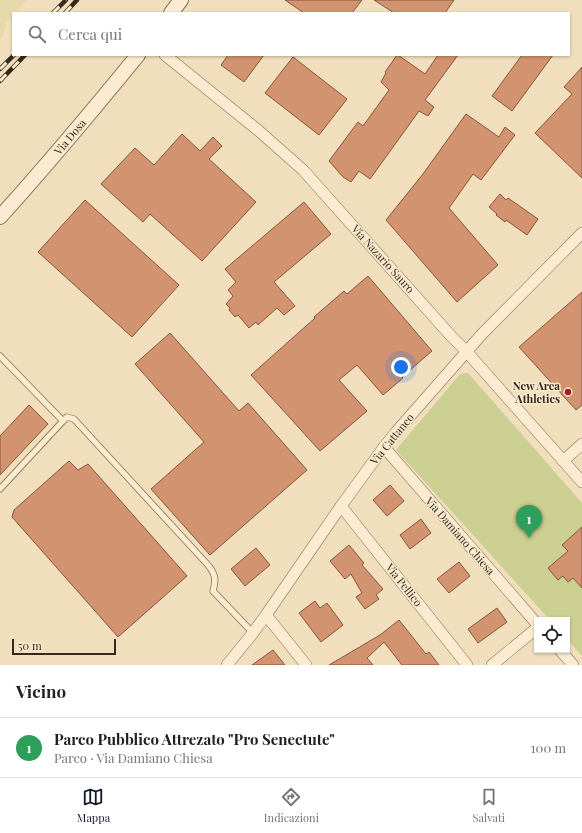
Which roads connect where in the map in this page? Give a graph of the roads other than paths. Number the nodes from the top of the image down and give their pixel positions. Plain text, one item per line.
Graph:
1 (181, 0) edge
2 (172, 12) edge
3 (137, 56) edge
4 (166, 56) edge
5 (0, 217) edge
6 (582, 233) edge
7 (466, 351) junction
8 (0, 356) edge
9 (63, 421) junction
10 (582, 444) edge
11 (384, 448) junction
12 (563, 461) junction
13 (582, 482) edge
14 (0, 489) edge
15 (341, 506) junction
16 (266, 615) junction
17 (534, 621) edge
18 (534, 630) edge
19 (253, 633) junction
20 (563, 653) edge
21 (227, 665) edge
22 (306, 665) edge
23 (467, 665) edge
24 (492, 665) edge
25 (573, 665) edge

1 - 2 street
3 - 5 street, Via Dosa
4 - 7 street, Via Nazario Sauro
6 - 7 street, Via Cattaneo
7 - 11 street, Via Cattaneo
7 - 12 street, Via Nazario Sauro
8 - 9 lane
9 - 14 lane
9 - 19 lane
10 - 12 street
11 - 15 street, Via Cattaneo
11 - 17 street, Via Damiano Chiesa
12 - 13 street, Via Nazario Sauro
15 - 16 street, Via Cattaneo
15 - 23 street, Via Pellico
16 - 19 street, Via Cattaneo
16 - 22 street
18 - 24 street
19 - 21 street, Via Cattaneo
20 - 25 street

